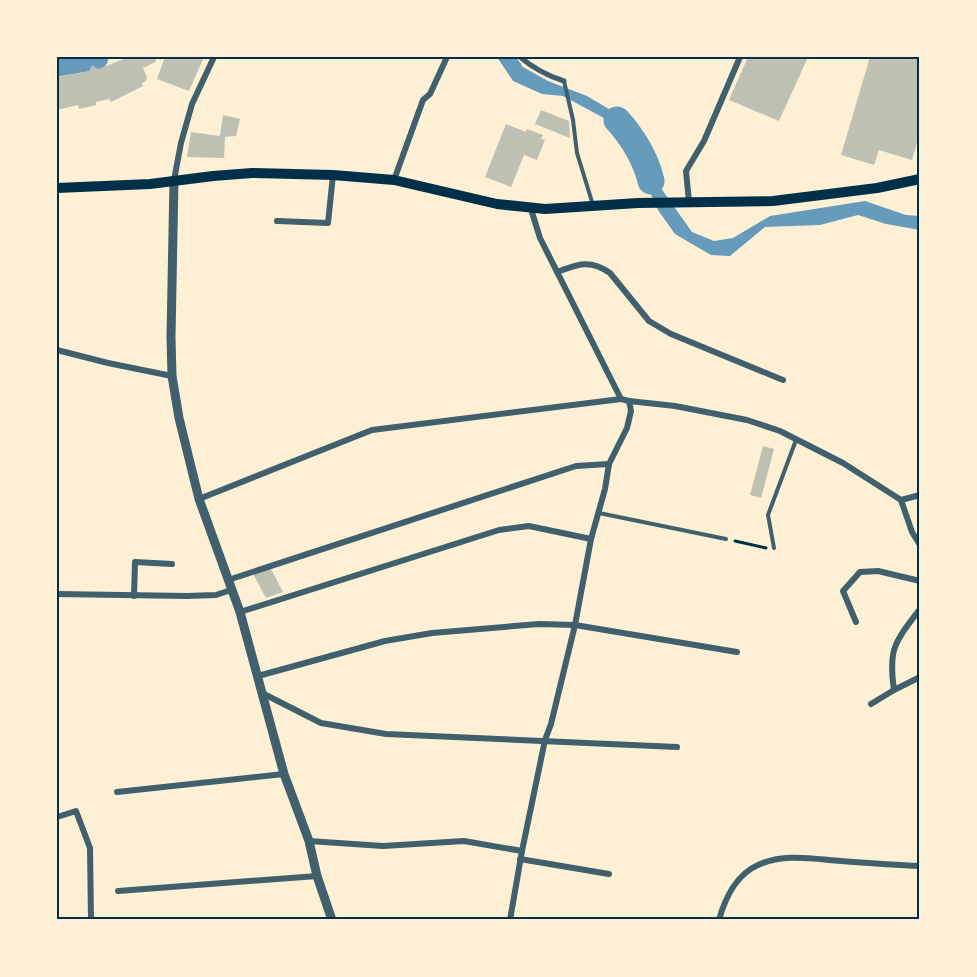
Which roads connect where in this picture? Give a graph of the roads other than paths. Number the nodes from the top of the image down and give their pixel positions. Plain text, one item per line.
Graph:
1 (214, 57) edge
2 (447, 57) edge
3 (520, 57) edge
4 (740, 57) edge
5 (564, 83) joint
6 (333, 175) junction
7 (920, 179) edge
8 (174, 180) junction
9 (394, 180) junction
10 (57, 188) edge
11 (688, 202) junction
12 (593, 206) junction
13 (531, 209) junction
14 (277, 221) dead end
15 (557, 272) junction
16 (57, 350) edge
17 (172, 376) junction
18 (783, 380) dead end
19 (621, 399) junction
20 (629, 401) junction
21 (797, 439) junction
22 (609, 464) junction
23 (920, 495) edge
24 (199, 499) junction
25 (901, 500) junction
26 (598, 513) junction
27 (591, 539) junction
28 (726, 539) road end
29 (920, 545) edge
30 (774, 548) dead end
31 (172, 564) dead end
32 (920, 581) edge
33 (230, 585) junction
34 (57, 594) edge
35 (134, 596) junction
36 (920, 609) edge
37 (240, 612) junction
38 (856, 622) dead end
39 (574, 625) junction
40 (737, 652) dead end
41 (258, 676) junction
42 (920, 677) edge
43 (894, 690) junction
44 (262, 693) junction
45 (871, 704) dead end
46 (545, 740) junction
47 (676, 747) dead end
48 (284, 774) junction
49 (117, 792) dead end
50 (57, 817) edge
51 (309, 840) junction
52 (522, 851) junction
53 (520, 859) junction
54 (920, 866) edge
55 (609, 874) dead end
56 (317, 876) junction
57 (118, 891) dead end
58 (91, 920) edge
59 (332, 920) edge
60 (510, 920) edge
61 (719, 920) edge

1 - 8 street
2 - 9 street
3 - 5 street
4 - 11 street
5 - 12 lane
6 - 8 main road
6 - 9 main road
6 - 14 street
7 - 11 main road
8 - 10 main road
8 - 17 street
9 - 13 main road
11 - 12 main road
12 - 13 main road
13 - 15 street
15 - 18 street
15 - 19 street
16 - 17 street
17 - 24 street
19 - 20 street
19 - 24 street
20 - 21 street
20 - 22 street
21 - 25 street
21 - 30 lane
22 - 26 street
22 - 33 street
23 - 25 street
24 - 33 street
25 - 29 street
26 - 27 street
26 - 28 lane
27 - 37 street
27 - 39 street
31 - 35 street
32 - 38 street
33 - 35 street
33 - 37 street
34 - 35 street
36 - 43 street
37 - 41 street
39 - 40 street
39 - 41 street
39 - 46 street
41 - 44 street
42 - 43 street
43 - 45 street
44 - 46 street
44 - 48 street
46 - 47 street
46 - 52 street
48 - 49 street
48 - 51 street
50 - 58 street
51 - 52 street
51 - 56 street
52 - 53 street
53 - 55 street
53 - 60 street
54 - 61 street
56 - 57 street
56 - 59 street

